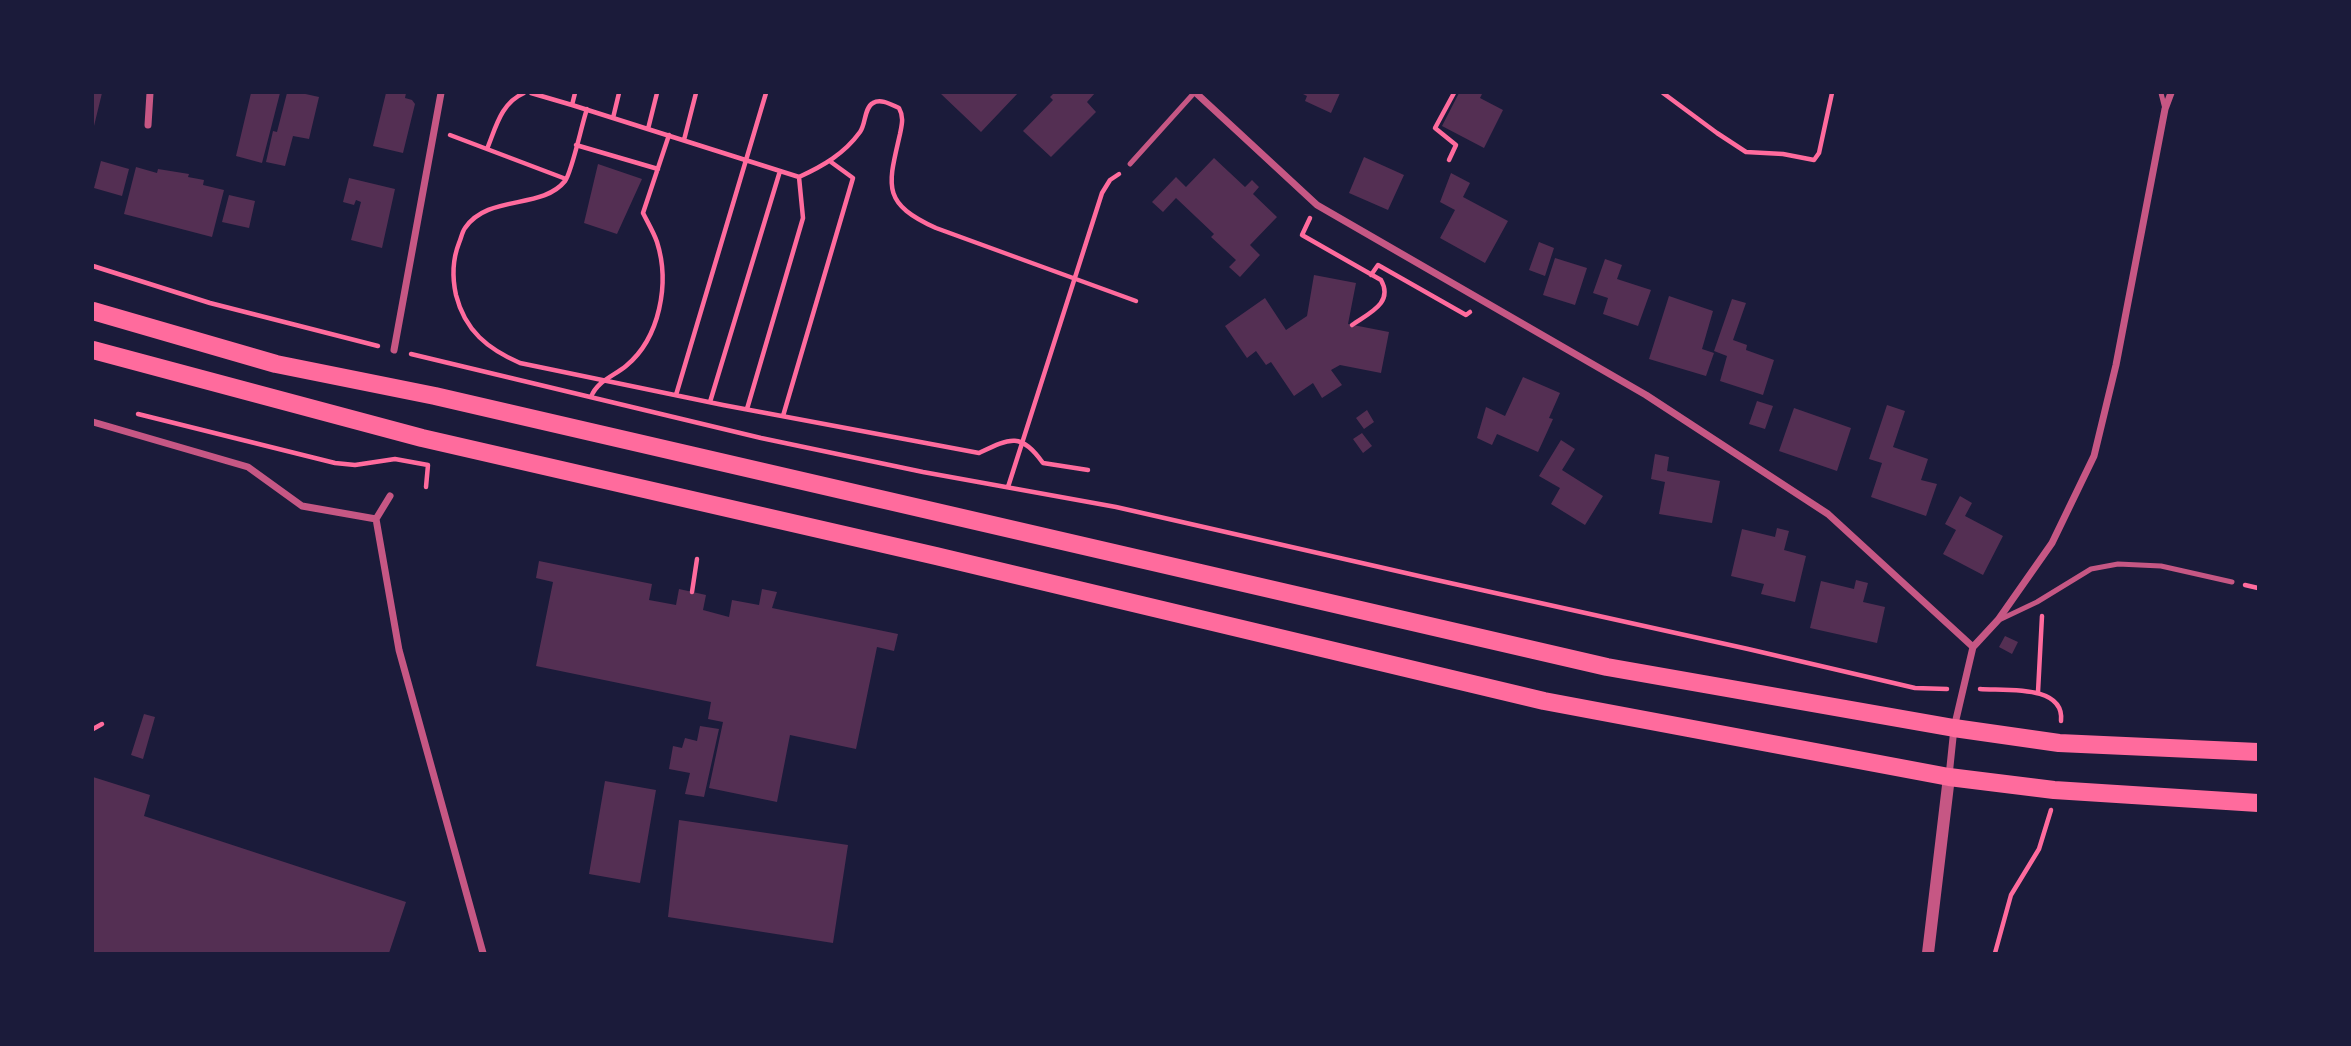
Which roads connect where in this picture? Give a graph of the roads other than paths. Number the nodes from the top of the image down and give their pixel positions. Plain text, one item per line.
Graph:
1 (150, 93) edge
2 (441, 93) edge
3 (1195, 93) edge
4 (2161, 93) edge
5 (2171, 93) edge
6 (2165, 109) junction
7 (148, 125) dead end
8 (1130, 164) dead end
9 (93, 311) edge
10 (93, 350) edge
11 (394, 350) road end
12 (93, 422) edge
13 (390, 496) dead end
14 (376, 519) junction
15 (2232, 582) dead end
16 (1998, 620) junction
17 (1973, 647) junction
18 (1954, 728) junction
19 (2258, 752) edge
20 (1949, 777) junction
21 (2258, 803) edge
22 (483, 953) edge
23 (1928, 953) edge

1 - 7 street
2 - 11 street
3 - 8 lane
3 - 17 street
4 - 6 lane
5 - 6 street
6 - 16 street
9 - 18 main road
10 - 20 main road
12 - 14 street
13 - 14 street
14 - 22 street
15 - 16 lane
16 - 17 street
17 - 18 street
18 - 19 main road
18 - 20 street
20 - 21 main road
20 - 23 street

